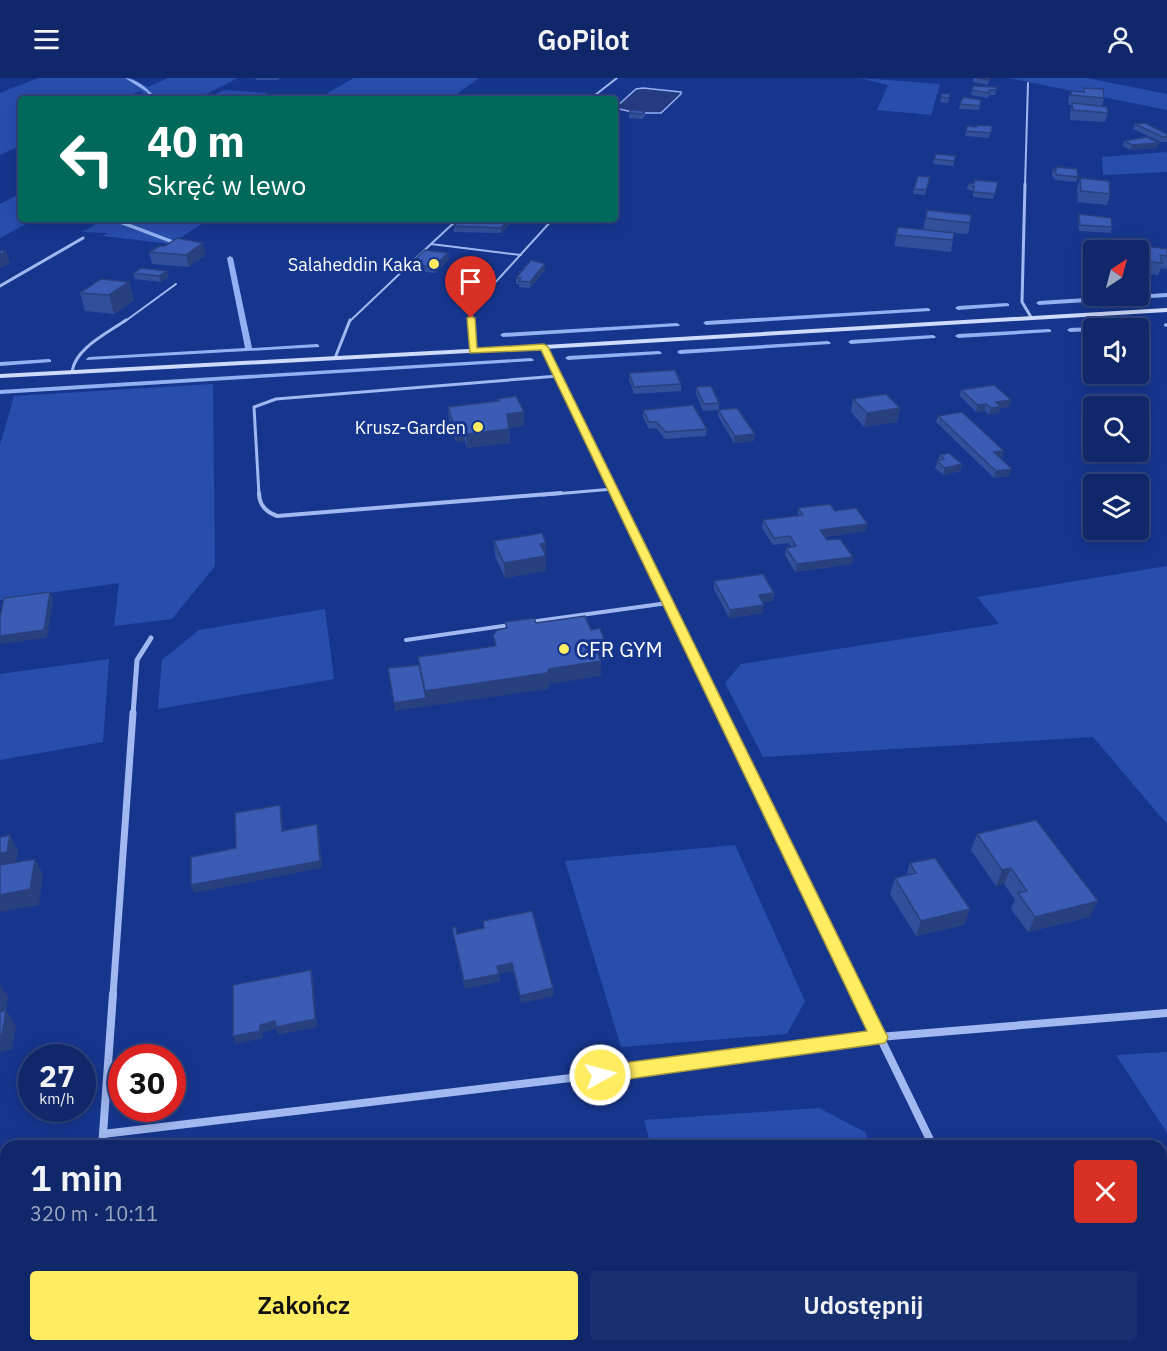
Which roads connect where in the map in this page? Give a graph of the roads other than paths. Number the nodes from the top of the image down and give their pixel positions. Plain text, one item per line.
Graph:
1 (617, 78) edge
2 (1029, 83) dead end
3 (594, 96) edge
4 (455, 222) edge
5 (550, 222) edge
6 (83, 238) dead end
7 (431, 244) junction
8 (520, 255) junction
9 (176, 284) dead end
10 (0, 286) edge
11 (1167, 310) edge
12 (1031, 317) junction
13 (544, 347) junction
14 (473, 351) junction
15 (335, 358) junction
16 (72, 372) junction
17 (0, 376) edge
18 (558, 376) junction
19 (613, 489) junction
20 (668, 603) junction
21 (151, 638) dead end
22 (406, 640) dead end
23 (1167, 1013) edge
24 (879, 1037) junction
25 (103, 1134) junction
26 (102, 1140) edge
27 (930, 1140) edge

1 - 3 lane
2 - 12 street
4 - 7 lane
5 - 8 lane
6 - 10 street
7 - 8 lane
7 - 15 lane
8 - 14 lane
9 - 16 lane
11 - 12 street
12 - 13 street
13 - 14 street
13 - 18 street
14 - 15 street
15 - 16 street
16 - 17 street
18 - 19 street
18 - 19 lane
19 - 20 street
20 - 22 lane
20 - 24 street
21 - 25 street
23 - 24 street
24 - 25 street
24 - 27 street
25 - 26 street

